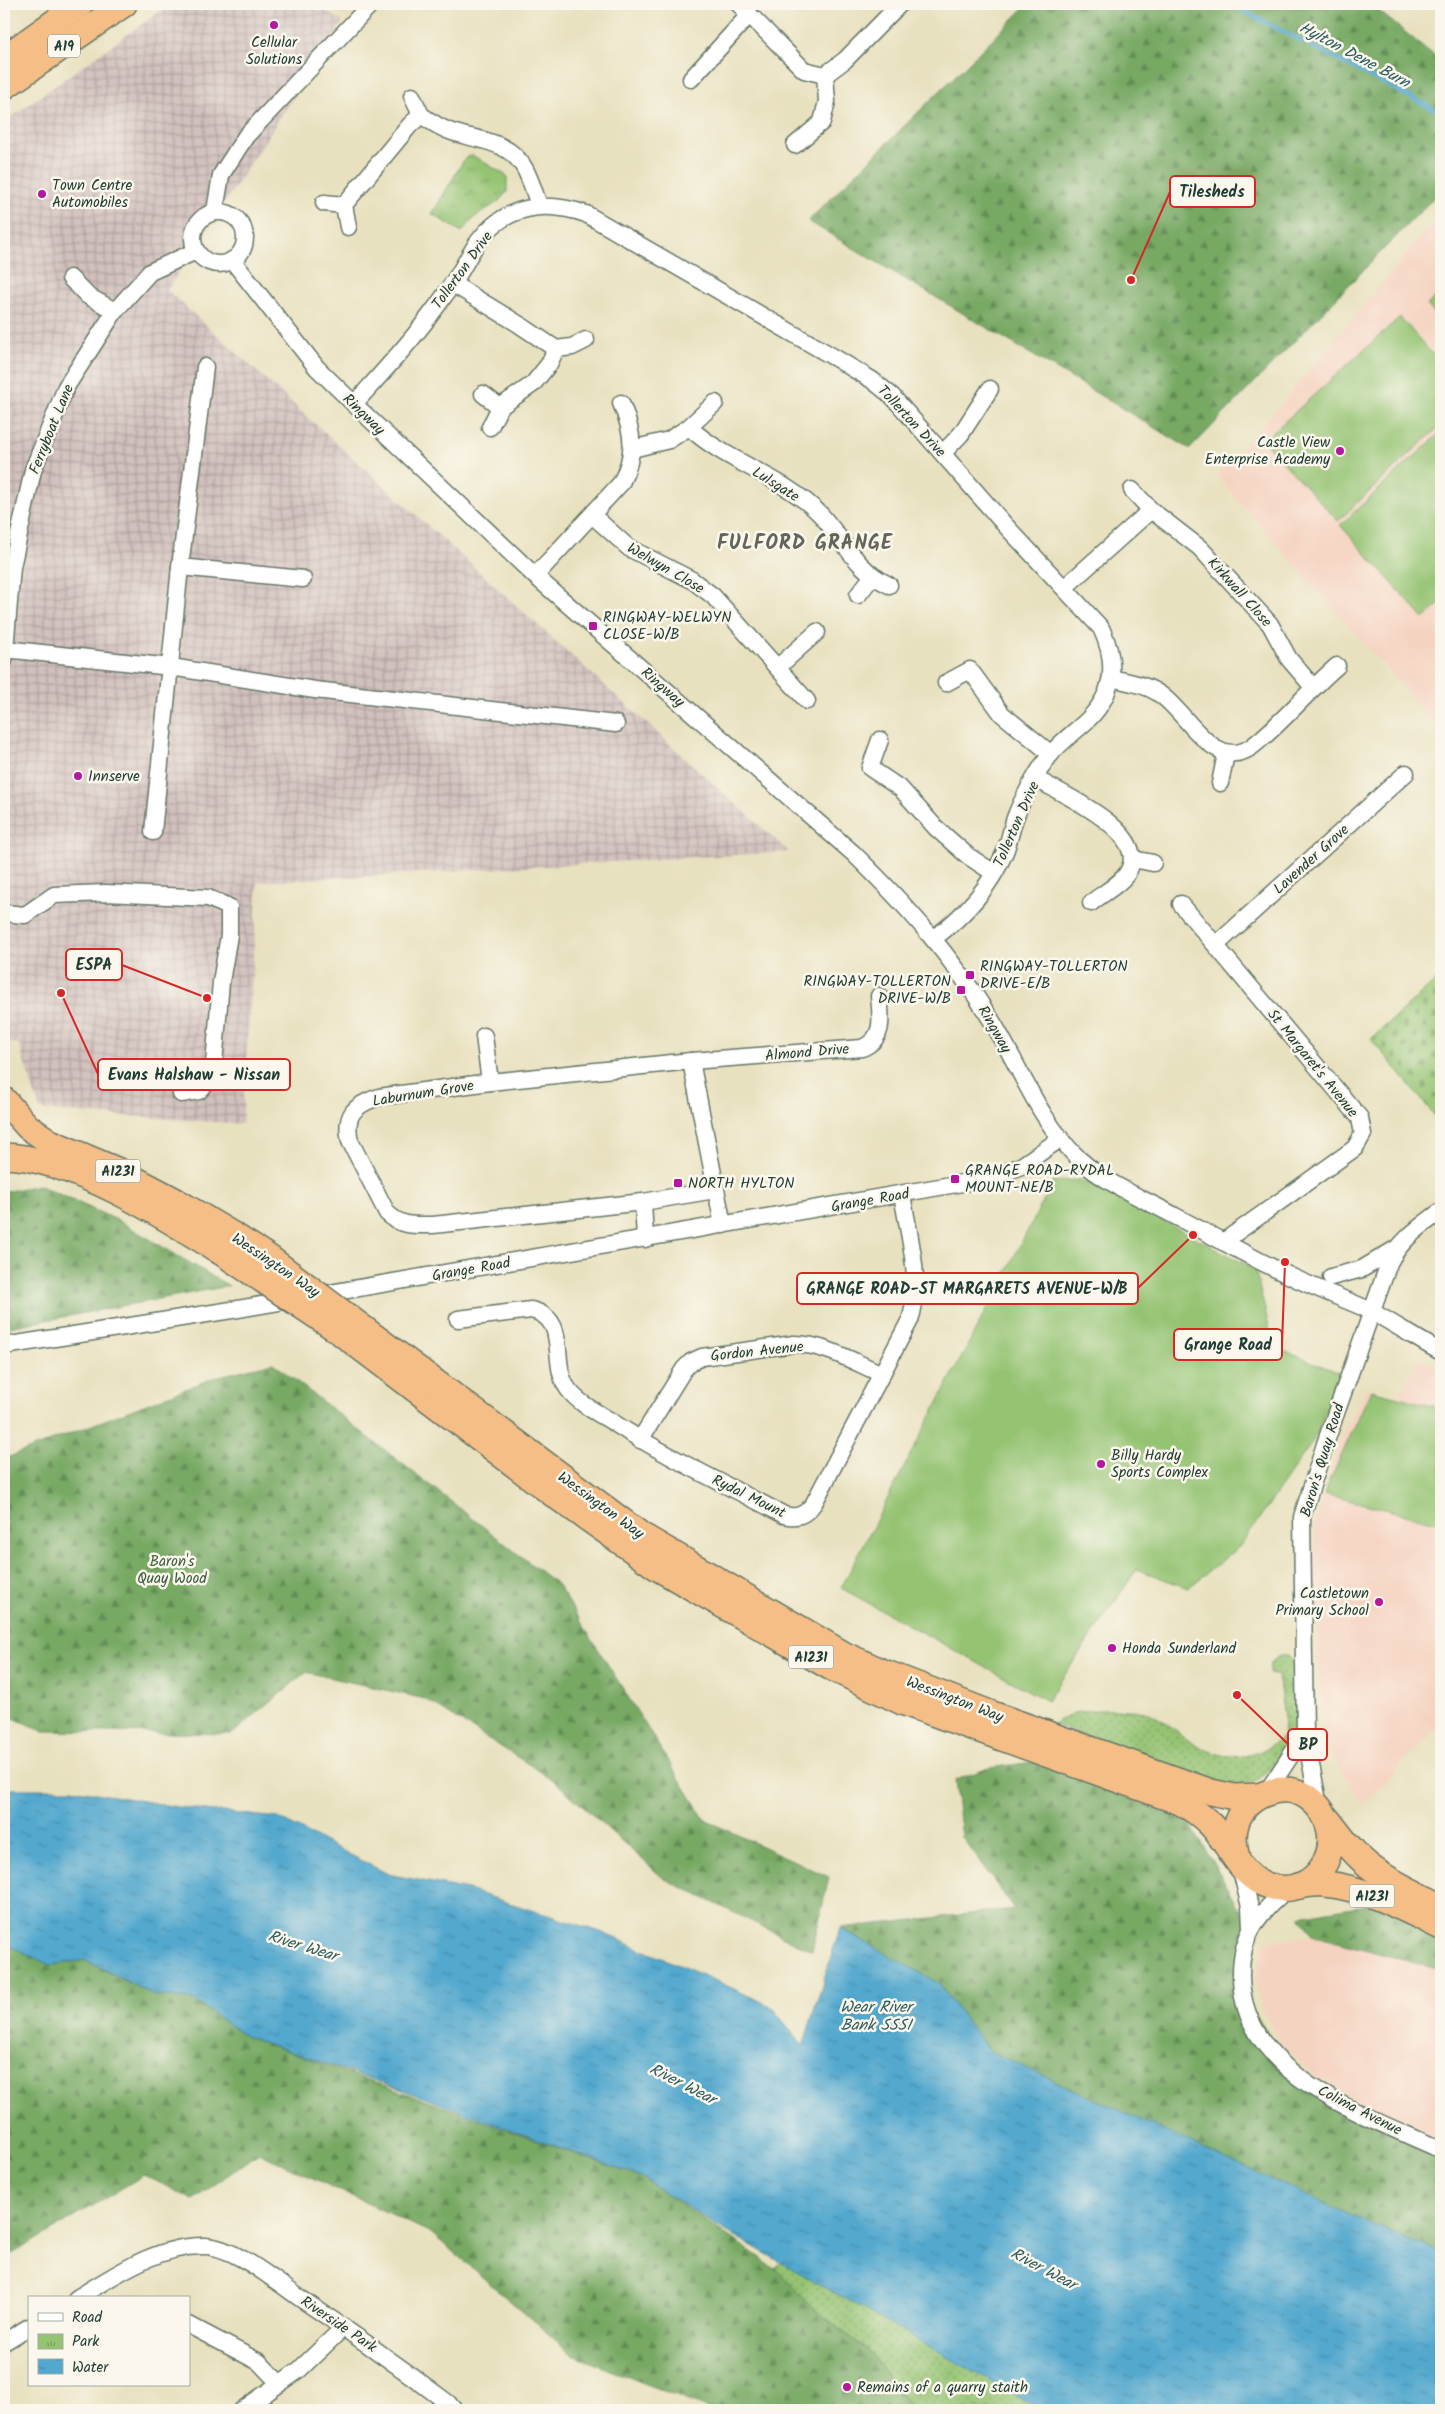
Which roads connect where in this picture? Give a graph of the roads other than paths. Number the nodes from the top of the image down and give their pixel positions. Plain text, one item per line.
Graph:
1 (80, 4) edge
2 (124, 4) edge
3 (371, 4) edge
4 (900, 4) edge
5 (744, 10) edge
6 (4, 58) edge
7 (825, 75) junction
8 (691, 79) dead end
9 (4, 87) edge
10 (412, 96) dead end
11 (422, 115) junction
12 (795, 145) dead end
13 (324, 203) dead end
14 (344, 205) junction
15 (538, 206) junction
16 (215, 211) junction
17 (348, 227) dead end
18 (196, 251) junction
19 (232, 260) junction
20 (70, 278) dead end
21 (453, 284) junction
22 (115, 311) junction
23 (586, 340) dead end
24 (556, 349) junction
25 (205, 366) dead end
26 (990, 389) dead end
27 (483, 394) dead end
28 (715, 403) dead end
29 (354, 404) junction
30 (621, 404) dead end
31 (500, 407) junction
32 (490, 427) dead end
33 (689, 427) junction
34 (632, 449) junction
35 (943, 453) junction
36 (1132, 490) dead end
37 (1151, 510) junction
38 (592, 515) junction
39 (180, 567) junction
40 (535, 576) junction
41 (872, 577) junction
42 (303, 579) dead end
43 (888, 585) dead end
44 (1064, 588) junction
45 (858, 595) dead end
46 (818, 632) dead end
47 (4, 655) edge
48 (1337, 666) dead end
49 (171, 667) junction
50 (778, 667) junction
51 (1111, 678) junction
52 (946, 683) dead end
53 (1313, 687) junction
54 (808, 701) dead end
55 (616, 724) dead end
56 (880, 740) dead end
57 (1051, 754) junction
58 (1226, 754) junction
59 (1406, 774) dead end
60 (1036, 779) junction
61 (1220, 784) dead end
62 (153, 832) dead end
63 (1133, 859) junction
64 (1153, 863) dead end
65 (994, 873) junction
66 (1091, 903) dead end
67 (1182, 904) dead end
68 (4, 912) edge
69 (934, 938) junction
70 (1216, 945) junction
71 (879, 996) dead end
72 (484, 1036) dead end
73 (691, 1061) junction
74 (490, 1082) junction
75 (181, 1094) dead end
76 (4, 1100) edge
77 (4, 1107) edge
78 (4, 1127) edge
79 (1060, 1139) junction
80 (4, 1156) edge
81 (715, 1190) junction
82 (902, 1194) junction
83 (643, 1202) junction
84 (1441, 1211) edge
85 (723, 1225) junction
86 (645, 1239) junction
87 (1223, 1242) junction
88 (231, 1246) junction
89 (1396, 1248) junction
90 (1331, 1277) dead end
91 (1370, 1311) junction
92 (458, 1319) dead end
93 (4, 1346) edge
94 (1441, 1352) edge
95 (882, 1374) junction
96 (425, 1386) junction
97 (640, 1440) junction
98 (1305, 1734) junction
99 (1262, 1794) junction
100 (1324, 1814) junction
101 (1238, 1861) junction
102 (1293, 1887) junction
103 (1441, 1906) edge
104 (1441, 1927) edge
105 (1251, 1928) junction
106 (1440, 2147) edge
107 (80, 2296) edge
108 (190, 2326) edge
109 (344, 2327) junction
110 (28, 2328) edge
111 (4, 2342) edge
112 (280, 2383) junction
113 (242, 2410) edge
114 (454, 2410) edge

1 - 6 highway, A19
2 - 9 highway, A19
3 - 16 street
4 - 7 street
5 - 7 street
5 - 8 street
7 - 12 street
10 - 11 street
11 - 14 street
11 - 15 street
13 - 14 street
14 - 17 street
15 - 21 street, Tollerton Drive
15 - 35 street, Tollerton Drive
16 - 18 street
16 - 19 street
18 - 19 street
18 - 22 street, Ferryboat Lane
19 - 29 street, Ringway
20 - 22 street
21 - 24 street
21 - 29 street, Tollerton Drive
22 - 47 street, Ferryboat Lane
23 - 24 street
24 - 31 street
25 - 39 street
26 - 35 street
27 - 31 street
28 - 33 street
29 - 40 street, Ringway
30 - 34 street
31 - 32 street
33 - 34 street
33 - 41 street, Lulsgate
34 - 38 street
35 - 44 street, Tollerton Drive
36 - 37 street, Kirkwall Close
37 - 44 street
37 - 53 street, Kirkwall Close
38 - 40 street
38 - 50 street, Welwyn Close
39 - 42 street
39 - 49 street
40 - 69 street, Ringway
41 - 43 street, Lulsgate
41 - 45 street
44 - 51 street, Tollerton Drive
46 - 50 street
47 - 49 street
48 - 53 street
49 - 55 street
49 - 62 street
50 - 54 street, Welwyn Close
51 - 57 street, Tollerton Drive
51 - 58 street
52 - 57 street
53 - 58 street
56 - 65 street
57 - 60 street, Tollerton Drive
58 - 61 street
59 - 70 street, Lavender Grove
60 - 63 street
60 - 65 street, Tollerton Drive
63 - 64 street
63 - 66 street
65 - 69 street, Tollerton Drive
67 - 70 street, St Margaret's Avenue
68 - 75 street
69 - 79 street, Ringway
70 - 87 street, St Margaret's Avenue
71 - 73 street, Almond Drive
72 - 74 street
73 - 74 street, Laburnum Grove
73 - 81 street
74 - 83 street, Laburnum Grove
76 - 88 highway, Wessington Way / A1231
77 - 78 highway
79 - 82 street, Grange Road
79 - 87 street
80 - 88 highway, Wessington Way / A1231
81 - 83 street, Laburnum Grove
81 - 85 street
82 - 85 street, Grange Road
82 - 95 street, Rydal Mount
83 - 86 street
84 - 89 street
85 - 86 street, Grange Road
86 - 93 street, Grange Road
87 - 91 street
88 - 96 highway, Wessington Way / A1231, bridge
89 - 90 street
89 - 91 street, Baron's Quay Road
91 - 94 street
91 - 98 street, Baron's Quay Road
92 - 97 street, Rydal Mount
95 - 97 street, Gordon Avenue
95 - 97 street, Rydal Mount
96 - 99 highway, Wessington Way / A1231
96 - 101 highway, Wessington Way / A1231
98 - 99 street
98 - 100 street, Baron's Quay Road
99 - 100 highway, Wessington Way
99 - 101 highway
100 - 102 highway
100 - 103 highway, Wessington Way / A1231
101 - 102 highway, Wessington Way
101 - 105 street, Colima Avenue
102 - 104 highway, Wessington Way / A1231
102 - 105 street, Colima Avenue
105 - 106 street, Colima Avenue
107 - 109 street, Riverside Park
108 - 112 street
109 - 112 street
109 - 114 street, Riverside Park
110 - 111 street
112 - 113 street

